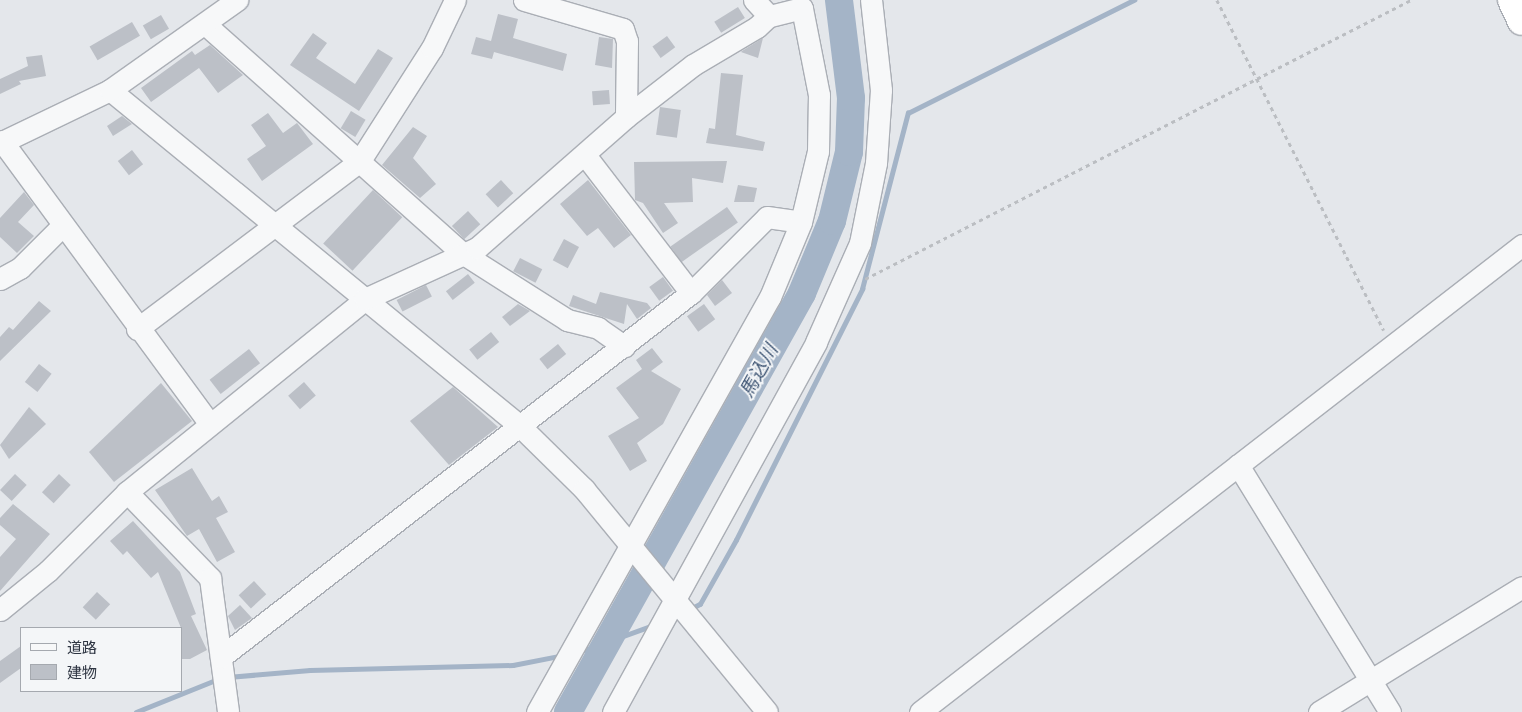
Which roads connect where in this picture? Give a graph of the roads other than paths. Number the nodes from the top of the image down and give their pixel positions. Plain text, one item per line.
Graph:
1 (237, 0) edge
2 (455, 0) edge
3 (524, 0) edge
4 (754, 0) edge
5 (871, 0) edge
6 (1512, 0) edge
7 (769, 16) junction
8 (1522, 21) edge
9 (205, 24) junction
10 (110, 90) junction
11 (626, 117) junction
12 (1, 142) edge
13 (584, 155) junction
14 (359, 162) junction
15 (801, 222) junction
16 (63, 225) junction
17 (274, 225) junction
18 (1522, 245) edge
19 (462, 254) junction
20 (0, 279) edge
21 (691, 293) junction
22 (365, 299) junction
23 (138, 329) junction
24 (624, 346) junction
25 (210, 424) junction
26 (520, 426) junction
27 (1238, 465) junction
28 (127, 492) junction
29 (633, 548) junction
30 (1522, 587) edge
31 (678, 604) junction
32 (0, 610) edge
33 (223, 671) junction
34 (1370, 679) junction
35 (228, 712) edge
36 (537, 712) edge
37 (613, 712) edge
38 (767, 712) edge
39 (920, 712) edge
40 (1319, 712) edge
41 (1390, 712) edge

1 - 9 street
2 - 14 street
3 - 11 street
4 - 7 street
5 - 31 street
6 - 8 highway
7 - 11 street
7 - 15 street
9 - 10 street
9 - 14 street
10 - 12 street
10 - 17 street
11 - 13 street
12 - 16 street
13 - 19 street
13 - 21 street
14 - 17 street
14 - 19 street
15 - 21 street
15 - 29 street
16 - 20 street
16 - 23 street
17 - 22 street
17 - 23 street
18 - 27 street
19 - 22 street
19 - 24 street
21 - 24 street
22 - 25 street
22 - 26 street
23 - 25 street
24 - 26 street
25 - 28 street
26 - 29 street
26 - 33 street
27 - 34 street
27 - 39 street
28 - 32 street
28 - 33 street
29 - 31 street
29 - 36 street
30 - 34 street
31 - 37 street
31 - 38 street
33 - 35 street
34 - 40 street
34 - 41 street

